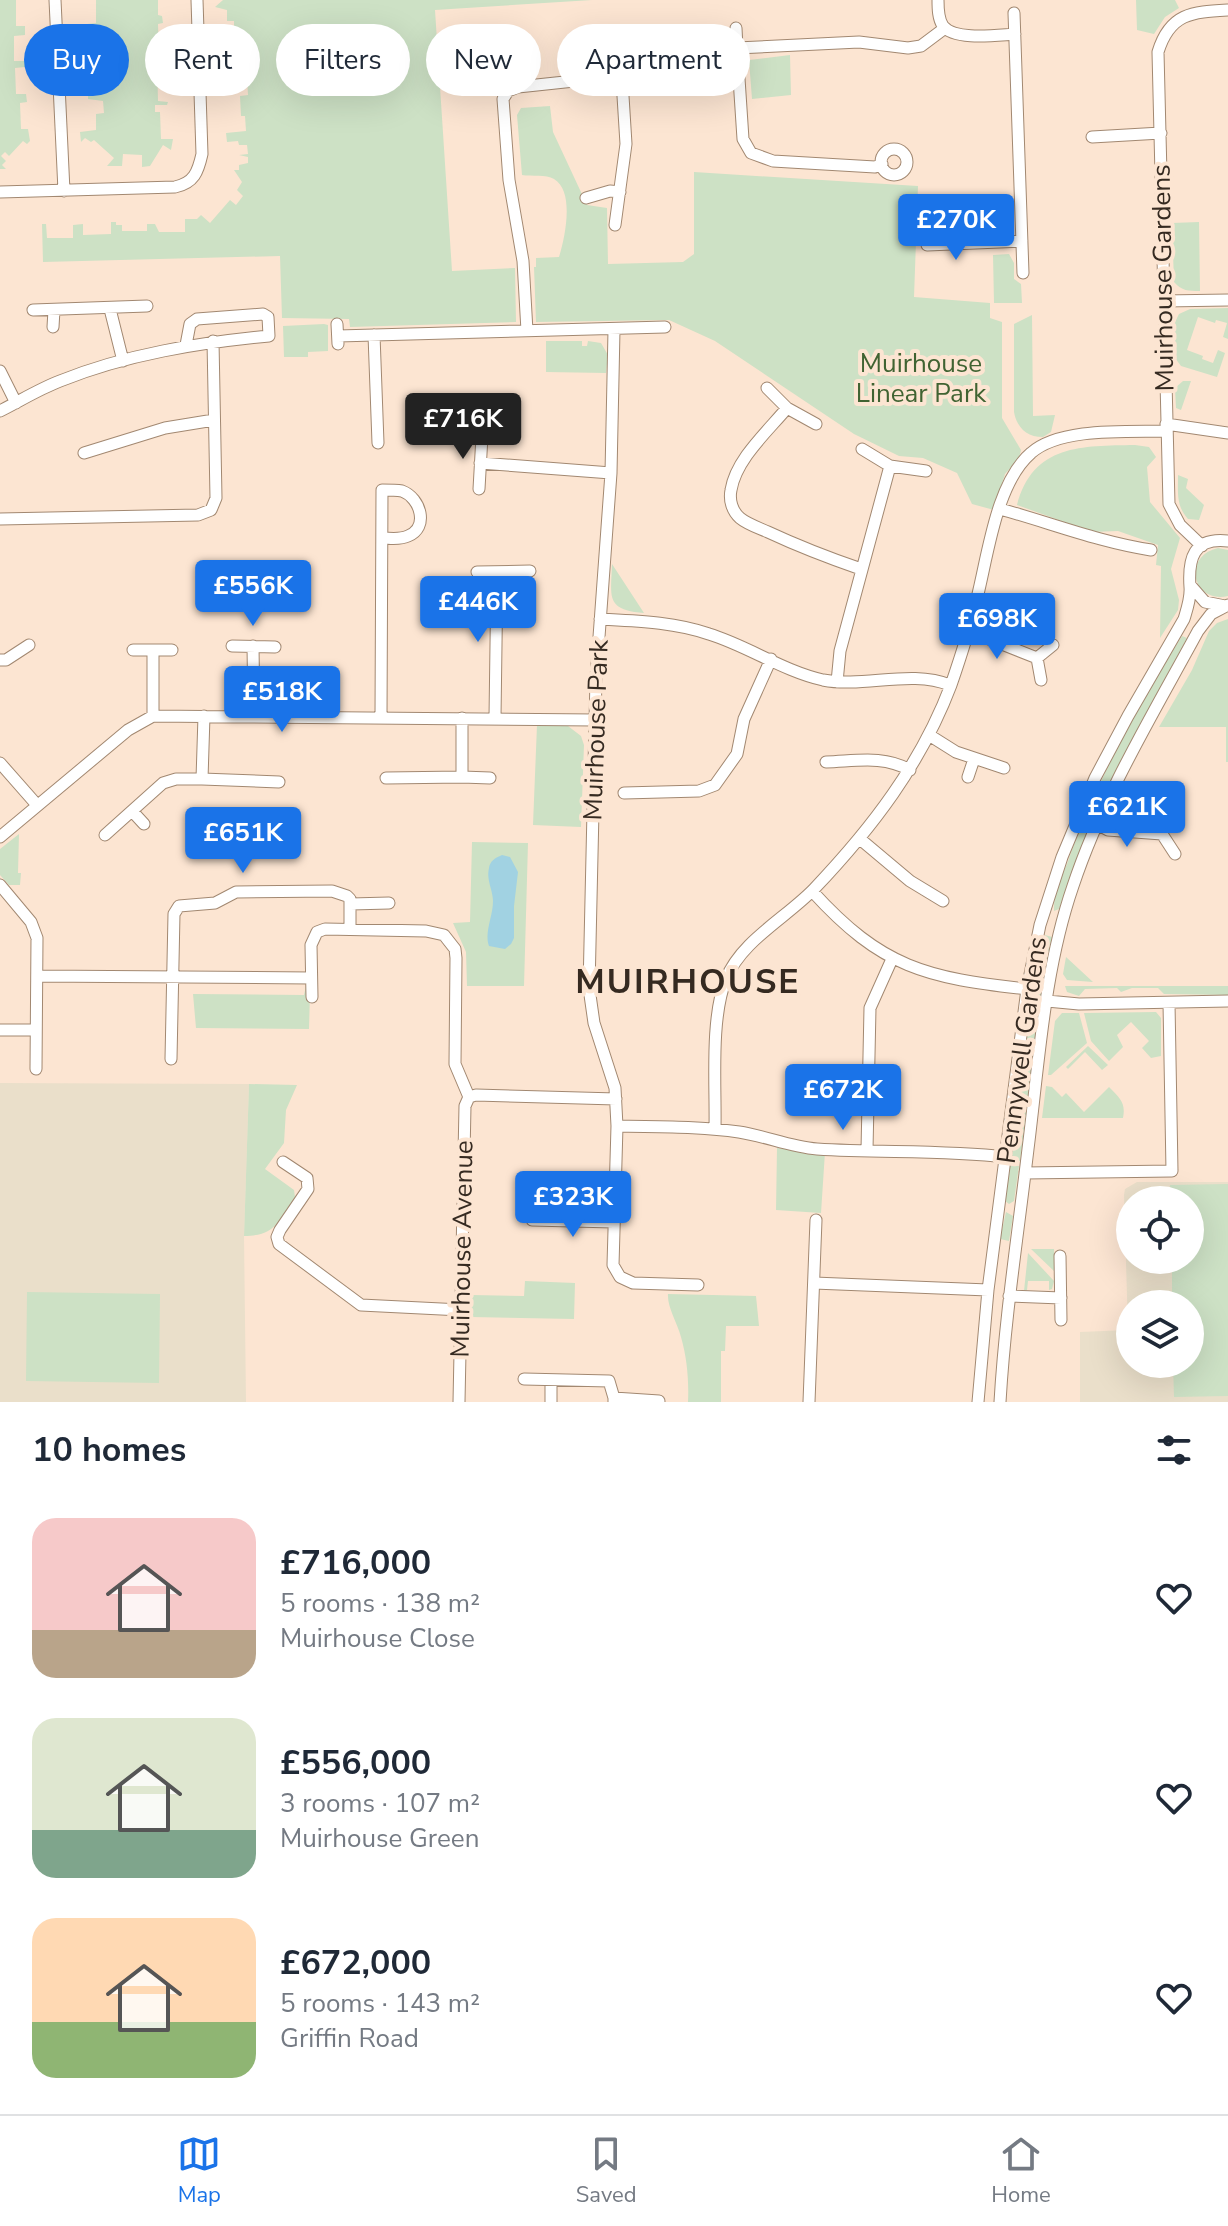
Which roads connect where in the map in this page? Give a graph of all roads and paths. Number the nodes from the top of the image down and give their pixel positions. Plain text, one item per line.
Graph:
1 (55, 0) edge
2 (197, 0) edge
3 (938, 0) edge
4 (1228, 10) edge
5 (1014, 13) dead end
6 (945, 28) junction
7 (1015, 34) junction
8 (750, 47) edge
9 (557, 83) edge
10 (622, 96) edge
11 (740, 96) edge
12 (1161, 133) junction
13 (1092, 137) dead end
14 (882, 164) dead end
15 (64, 191) junction
16 (0, 192) edge
17 (620, 192) junction
18 (586, 198) dead end
19 (615, 225) dead end
20 (1022, 241) junction
21 (927, 245) dead end
22 (1023, 273) dead end
23 (131, 294) dead end
24 (1228, 300) edge
25 (1164, 301) junction
26 (110, 309) junction
27 (33, 310) dead end
28 (54, 310) junction
29 (53, 327) dead end
30 (614, 330) junction
31 (527, 331) junction
32 (657, 332) dead end
33 (338, 335) dead end
34 (374, 335) junction
35 (213, 341) junction
36 (186, 345) junction
37 (123, 361) junction
38 (0, 371) edge
39 (767, 388) dead end
40 (16, 403) junction
41 (787, 408) junction
42 (0, 411) edge
43 (214, 420) junction
44 (816, 424) dead end
45 (1166, 427) junction
46 (1228, 433) edge
47 (482, 436) dead end
48 (378, 443) dead end
49 (862, 449) dead end
50 (84, 453) dead end
51 (480, 463) junction
52 (890, 466) junction
53 (926, 471) dead end
54 (611, 473) junction
55 (479, 489) dead end
56 (1000, 509) junction
57 (0, 519) edge
58 (382, 538) junction
59 (1228, 541) edge
60 (1202, 546) junction
61 (1151, 550) dead end
62 (861, 569) junction
63 (530, 571) dead end
64 (477, 572) dead end
65 (497, 572) junction
66 (1190, 586) junction
67 (1227, 606) edge
68 (600, 619) junction
69 (969, 631) junction
70 (29, 645) dead end
71 (1053, 645) dead end
72 (232, 646) dead end
73 (253, 646) junction
74 (275, 647) dead end
75 (133, 650) dead end
76 (172, 650) dead end
77 (153, 651) junction
78 (1037, 658) junction
79 (771, 659) junction
80 (0, 660) edge
81 (1041, 680) dead end
82 (837, 682) junction
83 (950, 685) junction
84 (153, 716) junction
85 (204, 716) junction
86 (254, 716) junction
87 (381, 717) junction
88 (495, 717) junction
89 (462, 718) junction
90 (595, 720) junction
91 (929, 735) junction
92 (974, 759) junction
93 (826, 762) dead end
94 (0, 763) edge
95 (1004, 768) dead end
96 (910, 770) junction
97 (462, 777) junction
98 (968, 777) dead end
99 (386, 778) dead end
100 (490, 778) dead end
101 (202, 779) junction
102 (279, 782) dead end
103 (624, 793) dead end
104 (37, 805) junction
105 (132, 811) junction
106 (144, 824) dead end
107 (1097, 824) junction
108 (105, 835) dead end
109 (0, 837) edge
110 (860, 839) junction
111 (1175, 854) dead end
112 (0, 885) edge
113 (812, 891) junction
114 (943, 901) dead end
115 (389, 903) dead end
116 (351, 904) junction
117 (1040, 925) junction
118 (350, 929) junction
119 (1060, 929) junction
120 (892, 959) junction
121 (37, 976) junction
122 (173, 977) junction
123 (311, 978) junction
124 (1027, 989) junction
125 (312, 997) dead end
126 (1047, 1001) junction
127 (1228, 1001) edge
128 (1169, 1003) junction
129 (0, 1030) edge
130 (36, 1030) junction
131 (171, 1059) dead end
132 (36, 1069) dead end
133 (469, 1097) junction
134 (616, 1099) junction
135 (617, 1126) junction
136 (715, 1129) junction
137 (867, 1150) junction
138 (1006, 1157) junction
139 (283, 1162) dead end
140 (1025, 1173) junction
141 (560, 1200) dead end
142 (999, 1207) junction
143 (1020, 1210) junction
144 (532, 1220) dead end
145 (816, 1220) dead end
146 (559, 1221) junction
147 (614, 1222) junction
148 (1060, 1256) dead end
149 (814, 1283) junction
150 (698, 1285) dead end
151 (988, 1290) junction
152 (1009, 1296) junction
153 (1061, 1298) junction
154 (461, 1310) junction
155 (1061, 1320) dead end
156 (524, 1379) dead end
157 (551, 1380) junction
158 (614, 1400) edge
159 (659, 1401) edge
160 (459, 1402) edge
161 (551, 1402) edge
162 (809, 1402) edge
163 (978, 1402) edge
164 (1000, 1402) edge

1 - 15 street
2 - 15 street
3 - 6 street
4 - 12 street, Muirhouse Gardens
5 - 7 street
6 - 7 street
6 - 8 street
7 - 20 street
9 - 31 street
10 - 17 street
11 - 14 street
12 - 13 street, Muirhouse Gardens
12 - 25 street, Muirhouse Gardens
15 - 16 street
17 - 18 street
17 - 19 street
20 - 21 street
20 - 22 street
23 - 26 street
24 - 25 street
25 - 45 street, Muirhouse Gardens
26 - 28 street
26 - 37 street
27 - 28 street
28 - 29 street
30 - 31 street
30 - 32 street
30 - 54 street, Muirhouse Park
31 - 34 street
33 - 34 street
34 - 48 street
35 - 36 street
35 - 36 street
35 - 43 street
36 - 37 street
37 - 40 street
38 - 40 street
39 - 41 street
40 - 42 street
41 - 44 street
41 - 62 street
43 - 50 street
43 - 57 street
45 - 46 street, Muirhouse Gardens
45 - 56 street
45 - 60 street, Muirhouse Gardens
47 - 51 street
49 - 52 street
51 - 54 street
51 - 55 street
52 - 53 street
52 - 62 street
54 - 68 street, Muirhouse Park
56 - 61 street
56 - 69 street
58 - 58 street
58 - 87 street
59 - 60 street
60 - 66 street, Pennywell Gardens
62 - 82 street
63 - 65 street
64 - 65 street
65 - 88 street
66 - 67 street, Pennywell Gardens
66 - 117 street, Pennywell Gardens
67 - 107 street, Pennywell Gardens
68 - 79 street
68 - 90 street, Muirhouse Park
69 - 78 street
69 - 83 street
70 - 80 street
71 - 78 street
72 - 73 street
73 - 74 street
73 - 86 street
75 - 77 street
76 - 77 street
77 - 84 street
78 - 81 street
79 - 82 street
79 - 103 street
82 - 83 street
83 - 91 street
84 - 85 street
84 - 104 street
85 - 86 street
85 - 101 street
86 - 87 street
87 - 89 street
88 - 89 street
88 - 90 street
89 - 97 street
90 - 134 street, Muirhouse Park
91 - 92 street
91 - 96 street
92 - 95 street
92 - 98 street
93 - 96 street
94 - 104 street
96 - 110 street
97 - 99 street
97 - 100 street
101 - 102 street
101 - 105 street
104 - 109 street
105 - 106 street
105 - 108 street
107 - 111 street
107 - 119 street, Pennywell Gardens
110 - 113 street
110 - 114 street
112 - 121 street
113 - 120 street
113 - 136 street
115 - 116 street
116 - 118 street
116 - 122 street
117 - 119 street
117 - 124 street, Pennywell Gardens
118 - 123 street
118 - 133 street
119 - 126 street, Pennywell Gardens
120 - 124 street
120 - 137 street
121 - 122 street
121 - 130 street
122 - 123 street
122 - 131 street
123 - 125 street
124 - 138 street, Pennywell Gardens
126 - 128 street
126 - 140 street, Pennywell Gardens
127 - 128 street
128 - 140 street
129 - 130 street
130 - 132 street
133 - 134 street
133 - 154 street, Muirhouse Avenue
134 - 135 street, Muirhouse Park
135 - 136 street
135 - 147 street, Muirhouse Park
136 - 137 street
137 - 138 street
138 - 142 street, Pennywell Gardens
139 - 154 street
140 - 143 street, Pennywell Gardens
141 - 146 street
142 - 143 street
142 - 151 street, Pennywell Gardens
143 - 152 street, Pennywell Gardens
144 - 146 street
145 - 149 street
146 - 147 street
147 - 150 street, Muirhouse Park
148 - 153 street
149 - 151 street
149 - 162 street
151 - 163 street, Pennywell Gardens
152 - 153 street
152 - 164 street, Pennywell Gardens
153 - 155 street
154 - 160 street, Muirhouse Avenue
156 - 157 street
157 - 158 street
157 - 161 street
158 - 159 street

